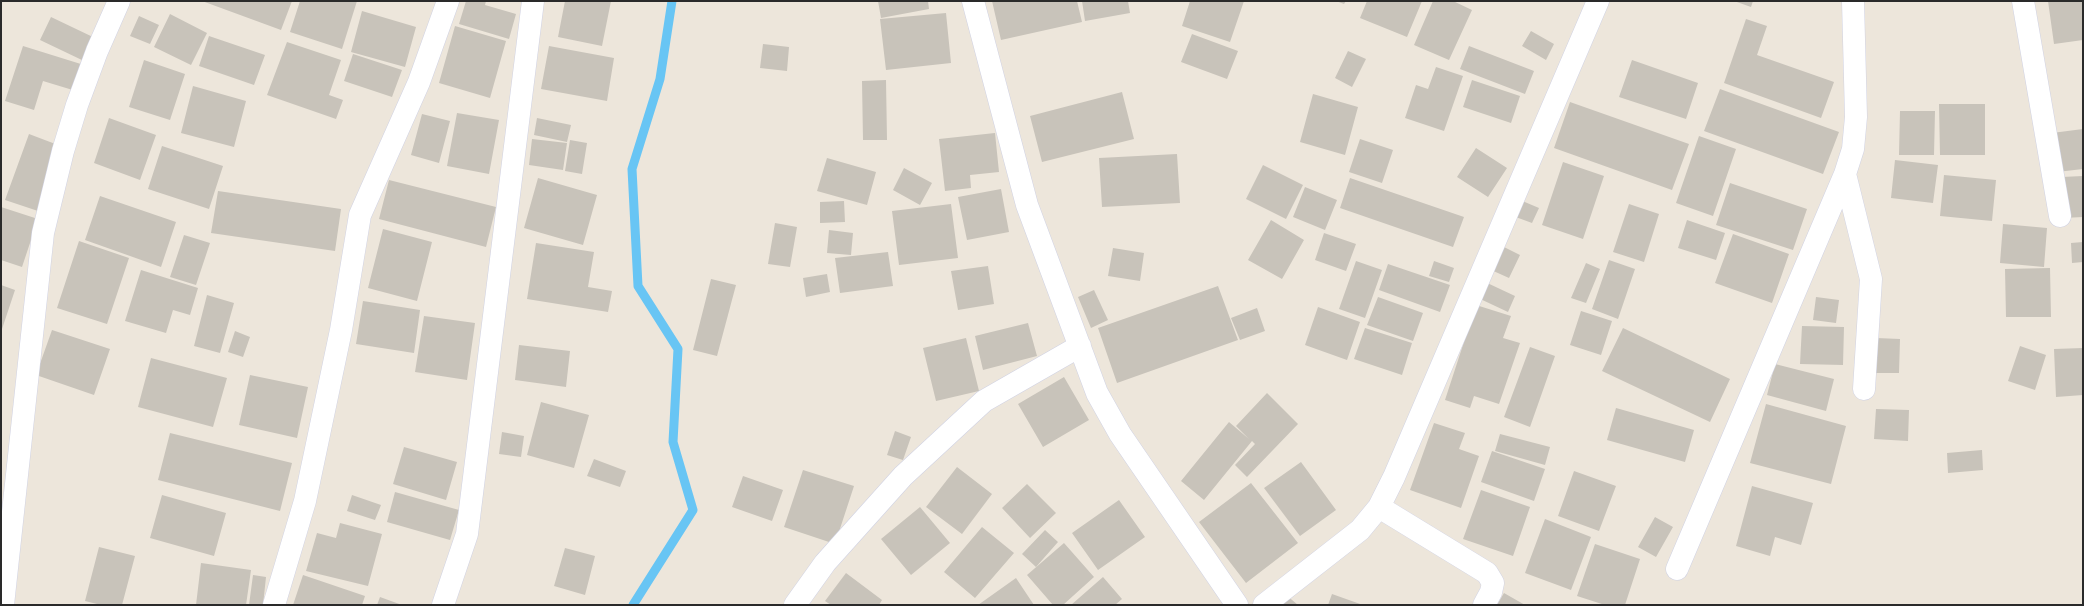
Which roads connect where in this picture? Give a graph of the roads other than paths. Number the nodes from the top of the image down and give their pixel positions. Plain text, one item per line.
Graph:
1 (119, 1) edge
2 (448, 1) edge
3 (533, 1) edge
4 (973, 1) edge
5 (1598, 1) edge
6 (1853, 1) edge
7 (2023, 1) edge
8 (1845, 174) junction
9 (2060, 216) dead end
10 (1080, 346) junction
11 (1864, 389) dead end
12 (1379, 506) junction
13 (1677, 569) dead end
14 (2, 605) edge
15 (274, 605) edge
16 (443, 605) edge
17 (795, 605) edge
18 (1237, 605) edge
19 (1264, 605) edge
20 (1484, 605) edge

1 - 14 street
2 - 15 street
3 - 16 street
4 - 10 street
5 - 12 street
6 - 8 street
7 - 9 street
8 - 11 street
8 - 13 street
10 - 17 street
10 - 18 street
12 - 19 street
12 - 20 street

